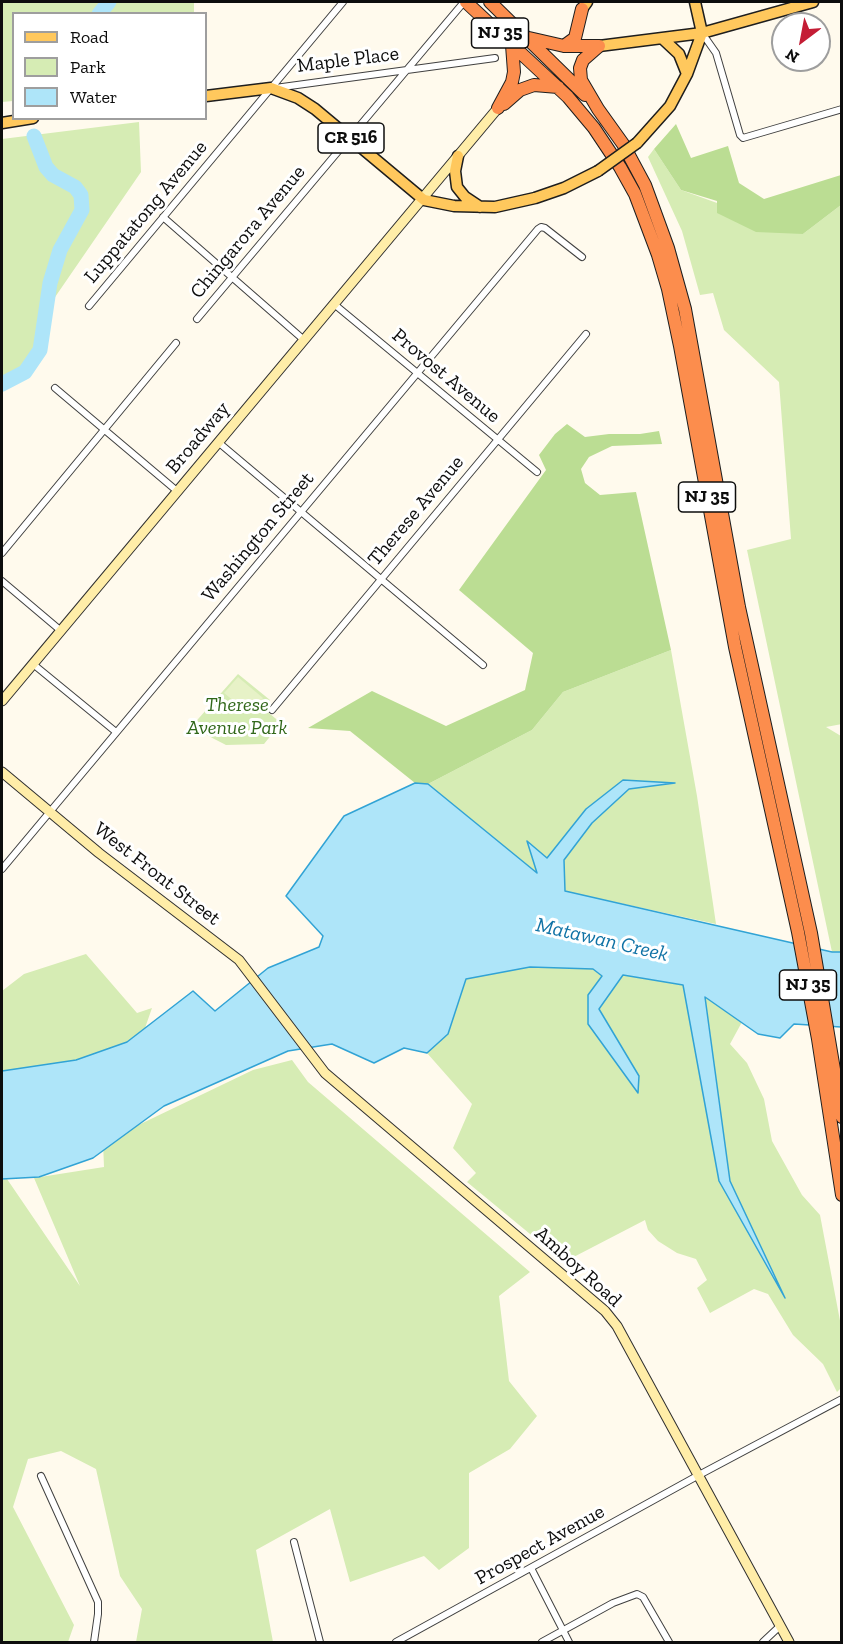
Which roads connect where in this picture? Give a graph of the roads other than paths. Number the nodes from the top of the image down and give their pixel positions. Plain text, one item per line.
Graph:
1 (343, 2) edge
2 (465, 2) edge
3 (490, 2) edge
4 (695, 2) edge
5 (813, 2) edge
6 (585, 5) edge
7 (702, 33) junction
8 (527, 37) junction
9 (663, 39) junction
10 (512, 45) junction
11 (564, 46) junction
12 (599, 46) junction
13 (495, 58) dead end
14 (405, 71) junction
15 (687, 74) junction
16 (558, 87) junction
17 (271, 88) junction
18 (207, 96) edge
19 (498, 108) junction
20 (598, 109) junction
21 (842, 110) edge
22 (21, 120) edge
23 (2, 123) edge
24 (350, 137) junction
25 (458, 156) junction
26 (424, 200) junction
27 (480, 208) junction
28 (163, 218) junction
29 (582, 257) dead end
30 (231, 278) junction
31 (334, 303) junction
32 (89, 306) dead end
33 (197, 319) dead end
34 (586, 334) dead end
35 (304, 340) junction
36 (176, 343) dead end
37 (417, 373) junction
38 (55, 388) dead end
39 (104, 430) junction
40 (497, 440) junction
41 (218, 442) junction
42 (537, 472) dead end
43 (177, 491) junction
44 (301, 512) junction
45 (2, 554) edge
46 (381, 579) junction
47 (2, 581) edge
48 (60, 630) junction
49 (33, 664) junction
50 (483, 665) dead end
51 (2, 701) edge
52 (272, 710) dead end
53 (116, 732) junction
54 (2, 772) edge
55 (49, 812) junction
56 (2, 869) edge
57 (805, 933) junction
58 (280, 1013) joint
59 (824, 1039) junction
60 (842, 1117) edge
61 (842, 1195) edge
62 (842, 1399) edge
63 (699, 1475) junction
64 (41, 1476) dead end
65 (294, 1542) dead end
66 (531, 1568) junction
67 (780, 1626) junction
68 (563, 1630) junction
69 (94, 1642) edge
70 (320, 1642) edge
71 (396, 1642) edge
72 (542, 1642) edge
73 (569, 1642) edge
74 (669, 1642) edge
75 (763, 1642) edge
76 (789, 1642) edge

1 - 17 street, Luppatatong Avenue
2 - 10 highway, NJ 35
2 - 14 street, Chingarora Avenue
3 - 8 highway, NJ 35
4 - 7 main road
5 - 7 main road
6 - 11 highway
7 - 9 main road
7 - 15 main road, CR 516
7 - 21 street
8 - 11 highway
8 - 20 highway, NJ 35
9 - 12 main road
9 - 15 main road
10 - 16 highway, NJ 35
10 - 19 highway
11 - 12 highway
12 - 20 highway
13 - 14 street, Maple Place
14 - 17 street, Maple Place
14 - 24 street, Chingarora Avenue
15 - 27 main road, CR 516, bridge
16 - 19 highway
16 - 57 highway, NJ 35
17 - 18 main road, Maple Place / CR 516
17 - 24 main road, CR 516
17 - 28 street, Luppatatong Avenue
19 - 25 main road, Broadway
20 - 57 highway, NJ 35
22 - 23 main road
24 - 26 main road, CR 516
24 - 30 street, Chingarora Avenue
25 - 26 main road, Broadway
25 - 27 main road
26 - 27 main road, CR 516
26 - 31 main road, Broadway
28 - 30 street
28 - 32 street, Luppatatong Avenue
29 - 37 street, Washington Street
30 - 33 street, Chingarora Avenue
30 - 35 street
31 - 35 main road, Broadway
31 - 37 street, Provost Avenue
34 - 40 street, Therese Avenue
35 - 41 main road, Broadway
36 - 39 street
37 - 40 street, Provost Avenue
37 - 44 street, Washington Street
38 - 39 street
39 - 43 street
39 - 45 street
40 - 42 street, Provost Avenue
40 - 46 street, Therese Avenue
41 - 43 main road, Broadway
41 - 44 street
43 - 48 main road, Broadway
44 - 46 street
44 - 53 street, Washington Street
46 - 50 street
46 - 52 street, Therese Avenue
47 - 48 street
48 - 49 main road, Broadway
49 - 51 main road, Broadway
49 - 53 street
53 - 55 street, Washington Street
54 - 55 main road, West Front Street
55 - 56 street, Washington Street
55 - 58 main road, West Front Street
57 - 59 highway, NJ 35
58 - 63 main road, Amboy Road
59 - 60 highway, NJ 35
59 - 61 highway, NJ 35
62 - 63 street, Prospect Avenue
63 - 66 street, Prospect Avenue
63 - 67 main road, Amboy Road
64 - 69 street
65 - 70 street
66 - 68 street
66 - 71 street, Prospect Avenue
67 - 75 street
67 - 76 main road, Amboy Road
68 - 72 street
68 - 73 street
68 - 74 street

